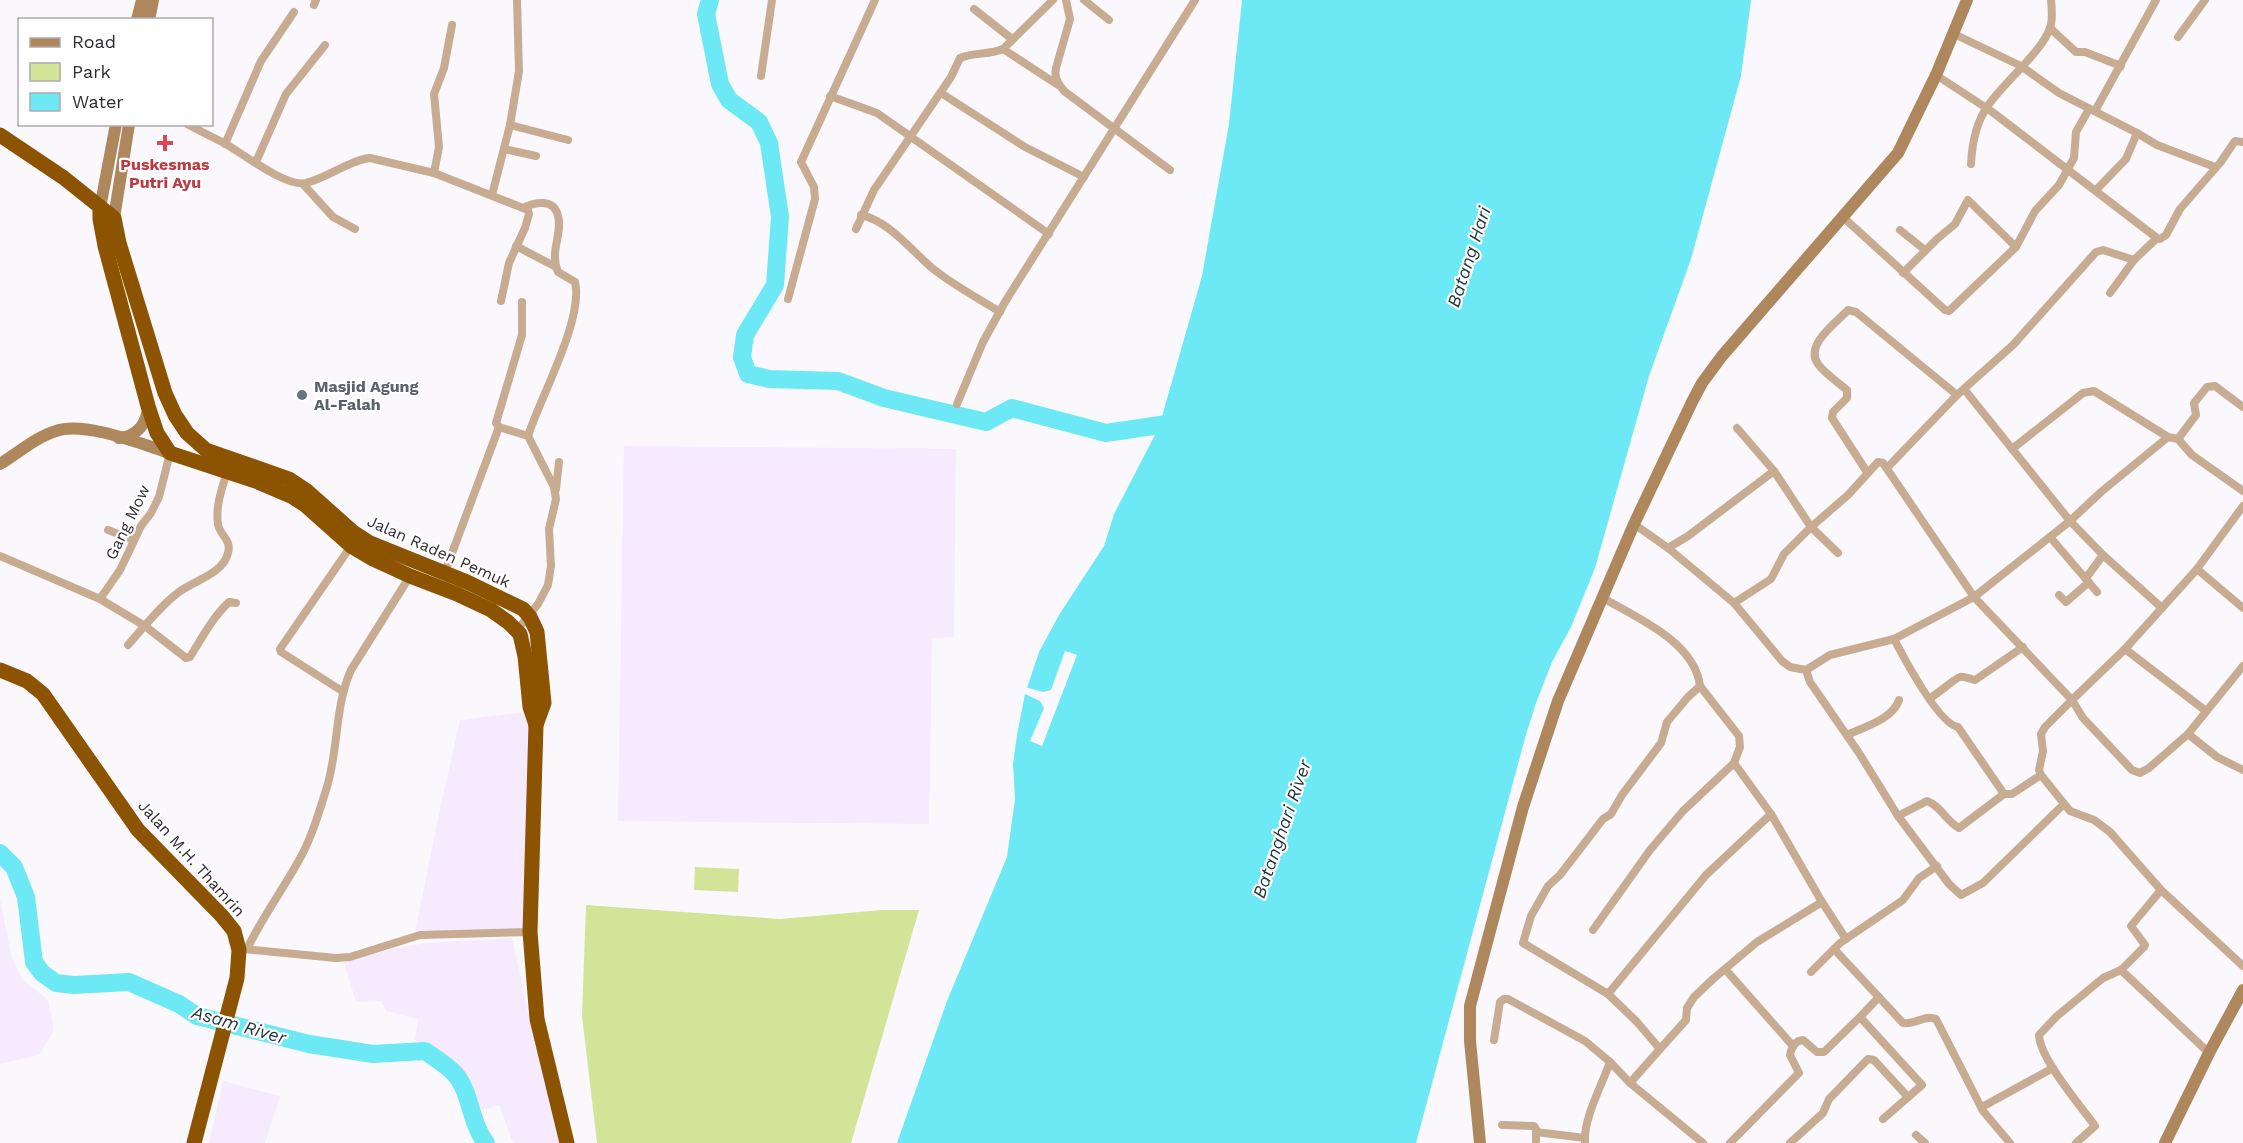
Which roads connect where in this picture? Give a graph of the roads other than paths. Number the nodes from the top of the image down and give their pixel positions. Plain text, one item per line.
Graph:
1 (142, 0) edge
2 (153, 0) edge
3 (517, 0) edge
4 (772, 0) edge
5 (875, 0) edge
6 (1053, 0) edge
7 (1066, 0) edge
8 (1084, 0) edge
9 (1195, 0) edge
10 (1967, 0) edge
11 (2051, 0) edge
12 (2156, 0) edge
13 (2205, 0) edge
14 (974, 9) dead end
15 (294, 12) dead end
16 (138, 18) edge
17 (149, 18) edge
18 (1109, 20) dead end
19 (452, 26) dead end
20 (2050, 28) junction
21 (1952, 33) junction
22 (2178, 37) dead end
23 (1012, 39) junction
24 (325, 45) dead end
25 (1003, 49) junction
26 (2021, 66) junction
27 (2121, 66) junction
28 (1936, 75) junction
29 (761, 76) dead end
30 (1061, 86) junction
31 (941, 93) junction
32 (830, 96) junction
33 (1986, 108) junction
34 (2092, 110) junction
35 (510, 125) junction
36 (116, 126) edge
37 (129, 126) edge
38 (191, 126) edge
39 (1114, 128) junction
40 (2138, 133) junction
41 (0, 135) edge
42 (911, 137) junction
43 (568, 140) dead end
44 (2243, 142) edge
45 (225, 144) junction
46 (504, 148) junction
47 (536, 156) dead end
48 (256, 162) junction
49 (1971, 164) dead end
50 (2216, 167) junction
51 (1170, 170) dead end
52 (2067, 170) junction
53 (434, 173) junction
54 (1084, 177) junction
55 (303, 184) junction
56 (2096, 190) junction
57 (492, 195) junction
58 (100, 208) junction
59 (523, 208) junction
60 (861, 215) junction
61 (114, 218) junction
62 (1844, 218) junction
63 (355, 229) dead end
64 (855, 229) dead end
65 (1900, 230) dead end
66 (1049, 234) junction
67 (2157, 238) junction
68 (516, 246) junction
69 (2016, 248) junction
70 (1925, 250) junction
71 (2134, 260) junction
72 (556, 267) junction
73 (1903, 273) junction
74 (2110, 293) dead end
75 (788, 299) dead end
76 (501, 301) dead end
77 (522, 302) dead end
78 (999, 312) junction
79 (1961, 392) junction
80 (957, 404) dead end
81 (148, 406) junction
82 (2243, 407) edge
83 (498, 427) junction
84 (1737, 428) dead end
85 (528, 436) junction
86 (2168, 437) junction
87 (117, 438) junction
88 (2178, 439) junction
89 (2012, 449) junction
90 (170, 453) junction
91 (203, 456) junction
92 (559, 462) dead end
93 (0, 464) edge
94 (229, 466) junction
95 (1887, 468) junction
96 (1774, 471) junction
97 (1867, 472) junction
98 (2243, 491) edge
99 (556, 492) junction
100 (2243, 506) edge
101 (2070, 521) junction
102 (1634, 524) junction
103 (1811, 527) junction
104 (108, 530) dead end
105 (2050, 537) junction
106 (134, 540) junction
107 (351, 546) junction
108 (1668, 548) junction
109 (1838, 553) dead end
110 (2103, 555) junction
111 (0, 556) edge
112 (2197, 569) junction
113 (444, 572) junction
114 (410, 576) junction
115 (2088, 580) junction
116 (2097, 592) dead end
117 (2059, 595) dead end
118 (1974, 597) junction
119 (1603, 598) junction
120 (100, 599) junction
121 (236, 603) dead end
122 (1734, 603) junction
123 (2162, 608) junction
124 (2243, 608) edge
125 (530, 617) junction
126 (145, 626) junction
127 (518, 629) junction
128 (1894, 639) junction
129 (128, 645) dead end
130 (2023, 647) junction
131 (2125, 649) junction
132 (2243, 666) edge
133 (0, 670) edge
134 (1806, 670) junction
135 (1700, 686) junction
136 (342, 691) junction
137 (1930, 698) junction
138 (1899, 700) dead end
139 (2072, 700) junction
140 (2206, 711) junction
141 (536, 725) junction
142 (2188, 734) junction
143 (1847, 735) junction
144 (1734, 763) junction
145 (2243, 770) edge
146 (2040, 775) junction
147 (2004, 794) junction
148 (2064, 804) junction
149 (1771, 814) junction
150 (1898, 816) junction
151 (1937, 866) junction
152 (2161, 890) junction
153 (1822, 902) junction
154 (1593, 930) dead end
155 (530, 932) junction
156 (1846, 939) junction
157 (243, 949) junction
158 (1834, 949) junction
159 (2243, 966) edge
160 (1725, 969) junction
161 (2121, 970) junction
162 (1811, 972) dead end
163 (2243, 990) edge
164 (1608, 994) junction
165 (1879, 997) junction
166 (1860, 1017) junction
167 (1494, 1040) dead end
168 (1793, 1046) junction
169 (1660, 1049) junction
170 (2209, 1053) junction
171 (1610, 1062) junction
172 (2054, 1068) junction
173 (1630, 1083) junction
174 (1908, 1097) junction
175 (1982, 1107) junction
176 (1883, 1119) dead end
177 (1502, 1125) dead end
178 (1536, 1132) junction
179 (1916, 1135) dead end
180 (1585, 1141) edge
181 (194, 1143) edge
182 (567, 1143) edge
183 (1480, 1143) edge
184 (1536, 1143) edge
185 (1703, 1143) edge
186 (1730, 1143) edge
187 (1790, 1143) edge
188 (1925, 1143) edge
189 (2010, 1143) edge
190 (2076, 1143) edge
191 (2164, 1143) edge

1 - 16 street
2 - 17 street
3 - 35 street
4 - 29 street
5 - 32 street
6 - 23 street
7 - 30 street
8 - 18 street
9 - 39 street
10 - 21 street
11 - 20 street
12 - 27 street
13 - 22 street
14 - 23 street
15 - 45 street
19 - 53 street
20 - 26 street
20 - 27 street
21 - 26 street
21 - 28 street
23 - 25 street
24 - 48 street
25 - 30 street
25 - 31 street
26 - 33 street
26 - 34 street
27 - 34 street
28 - 33 street
28 - 62 street
30 - 39 street
31 - 42 street
31 - 54 street
32 - 42 street
32 - 75 street
33 - 49 street
33 - 52 street
34 - 40 street
34 - 52 street
35 - 43 street
35 - 46 street
36 - 58 street
37 - 61 street
38 - 45 street
39 - 51 street
39 - 54 street
40 - 50 street
40 - 56 street
41 - 58 highway
42 - 60 street
42 - 66 street
44 - 50 street
45 - 48 street
46 - 47 street
46 - 57 street
48 - 55 street
50 - 67 street
52 - 56 street
52 - 69 street
53 - 55 street
53 - 57 street
54 - 66 street
55 - 63 street
56 - 67 street
57 - 59 street
58 - 61 highway
58 - 81 highway
59 - 68 street
59 - 72 street
60 - 64 street
60 - 78 street
61 - 91 highway
62 - 73 street
62 - 102 street
65 - 70 street
66 - 78 street
67 - 71 street
68 - 72 street
68 - 76 street
69 - 70 street
69 - 73 street
70 - 73 street
71 - 74 street
71 - 79 street
72 - 85 street
77 - 83 street
78 - 80 street
79 - 89 street
79 - 95 street
79 - 97 street
81 - 87 street
81 - 90 highway
82 - 88 street
83 - 85 street
83 - 113 street
84 - 96 street
85 - 99 street
86 - 88 street
86 - 89 street
86 - 101 street
87 - 90 street
87 - 93 street
88 - 98 street
89 - 101 street
90 - 91 highway, Jalan Raden Pemuk
90 - 106 street, Gang Mow
91 - 94 highway, Jalan Raden Pemuk
92 - 99 street
94 - 107 highway, Jalan Raden Pemuk
94 - 113 highway, Jalan Raden Pemuk
94 - 126 street
95 - 97 street
95 - 118 street
96 - 103 street
96 - 108 street
97 - 103 street
99 - 125 street
100 - 112 street
101 - 105 street
101 - 110 street
102 - 108 street
102 - 119 street
103 - 109 street
103 - 122 street
104 - 106 street
105 - 115 street
105 - 118 street
106 - 120 street, Gang Mow
107 - 114 highway, Jalan Raden Pemuk
107 - 136 street
108 - 122 street
110 - 115 street
110 - 123 street
111 - 120 street
112 - 123 street
112 - 124 street
113 - 125 highway, Jalan Raden Pemuk
114 - 127 highway, Jalan Raden Pemuk
114 - 136 street
115 - 116 street
115 - 117 street
118 - 128 street
118 - 130 street
119 - 135 street
119 - 183 street
120 - 126 street
121 - 126 street
122 - 134 street
123 - 131 street
125 - 127 street
125 - 141 highway
126 - 129 street
127 - 141 highway
128 - 134 street
128 - 137 street
130 - 137 street
130 - 139 street
131 - 139 street
131 - 140 street
132 - 140 street
133 - 157 highway, Jalan M.H. Thamrin
134 - 143 street
135 - 144 street
135 - 164 street
136 - 157 street
137 - 147 street
138 - 143 street
139 - 142 street
139 - 146 street
140 - 142 street
141 - 155 highway
142 - 145 street
143 - 150 street
144 - 149 street
144 - 154 street
146 - 147 street
146 - 148 street
147 - 150 street
148 - 151 street
148 - 152 street
149 - 153 street
149 - 164 street
150 - 151 street
151 - 156 street
152 - 159 street
152 - 161 street
153 - 156 street
153 - 160 street
155 - 157 street
155 - 182 highway
156 - 158 street
157 - 181 highway, Jalan M.H. Thamrin
158 - 162 street
158 - 165 street
160 - 168 street
160 - 169 street
161 - 170 street
161 - 172 street
163 - 170 street
164 - 169 street
165 - 166 street
165 - 175 street
166 - 168 street
166 - 174 street
167 - 171 street
168 - 186 street
169 - 173 street
170 - 191 street
171 - 173 street
171 - 180 street
172 - 175 street
172 - 190 street
173 - 185 street
174 - 176 street
174 - 187 street
175 - 189 street
177 - 178 street
178 - 180 street
178 - 184 street
179 - 188 street

